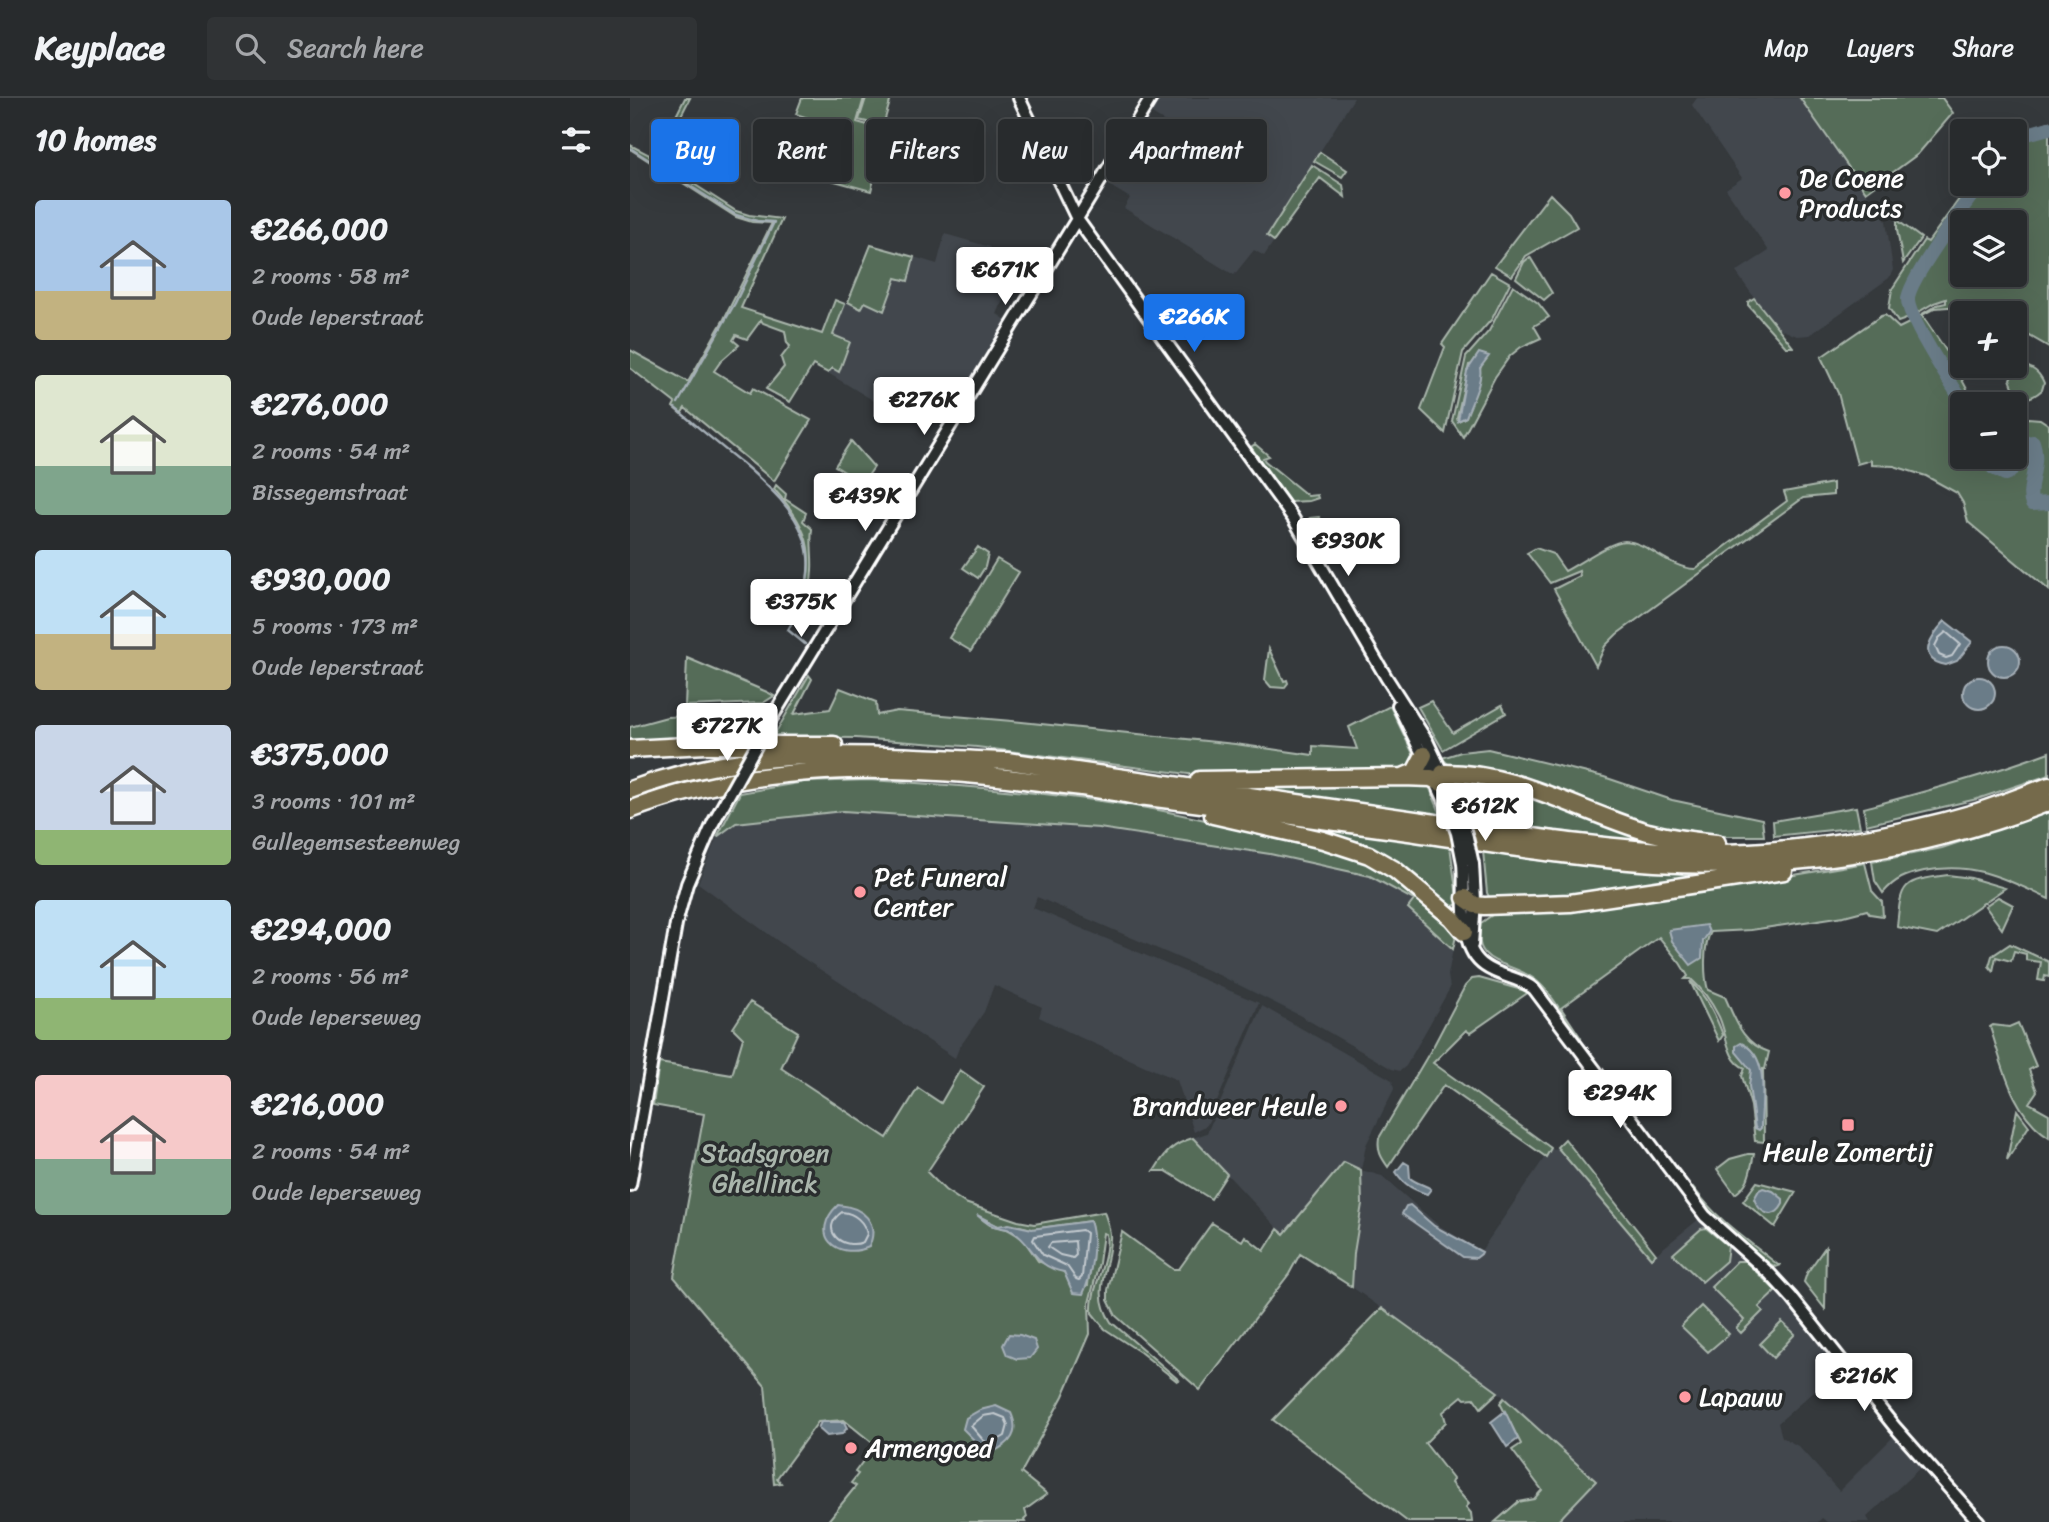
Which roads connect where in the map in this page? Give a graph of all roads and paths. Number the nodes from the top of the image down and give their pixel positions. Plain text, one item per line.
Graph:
1 (1019, 98) edge
2 (1151, 98) edge
3 (1077, 219) junction
4 (630, 749) edge
5 (1428, 755) junction
6 (1007, 761) junction
7 (1402, 777) junction
8 (1120, 778) junction
9 (2049, 786) edge
10 (630, 790) edge
11 (1446, 790) junction
12 (1132, 795) junction
13 (2049, 802) edge
14 (630, 810) edge
15 (1786, 849) junction
16 (1843, 856) junction
17 (1470, 902) junction
18 (1440, 908) junction
19 (1464, 932) junction
20 (1474, 954) junction
21 (630, 1185) edge
22 (1979, 1522) edge

1 - 3 street
2 - 3 street
3 - 5 street
3 - 21 street, bridge
4 - 6 highway
5 - 7 highway
5 - 11 street
6 - 8 highway
6 - 10 highway
7 - 8 highway
7 - 11 highway
8 - 15 highway
9 - 15 highway
11 - 15 highway
11 - 17 street, bridge
12 - 14 highway
12 - 16 highway
12 - 18 highway
13 - 16 highway
16 - 17 highway
17 - 18 highway
17 - 19 street
17 - 20 street
18 - 19 highway
19 - 20 street
20 - 22 street

